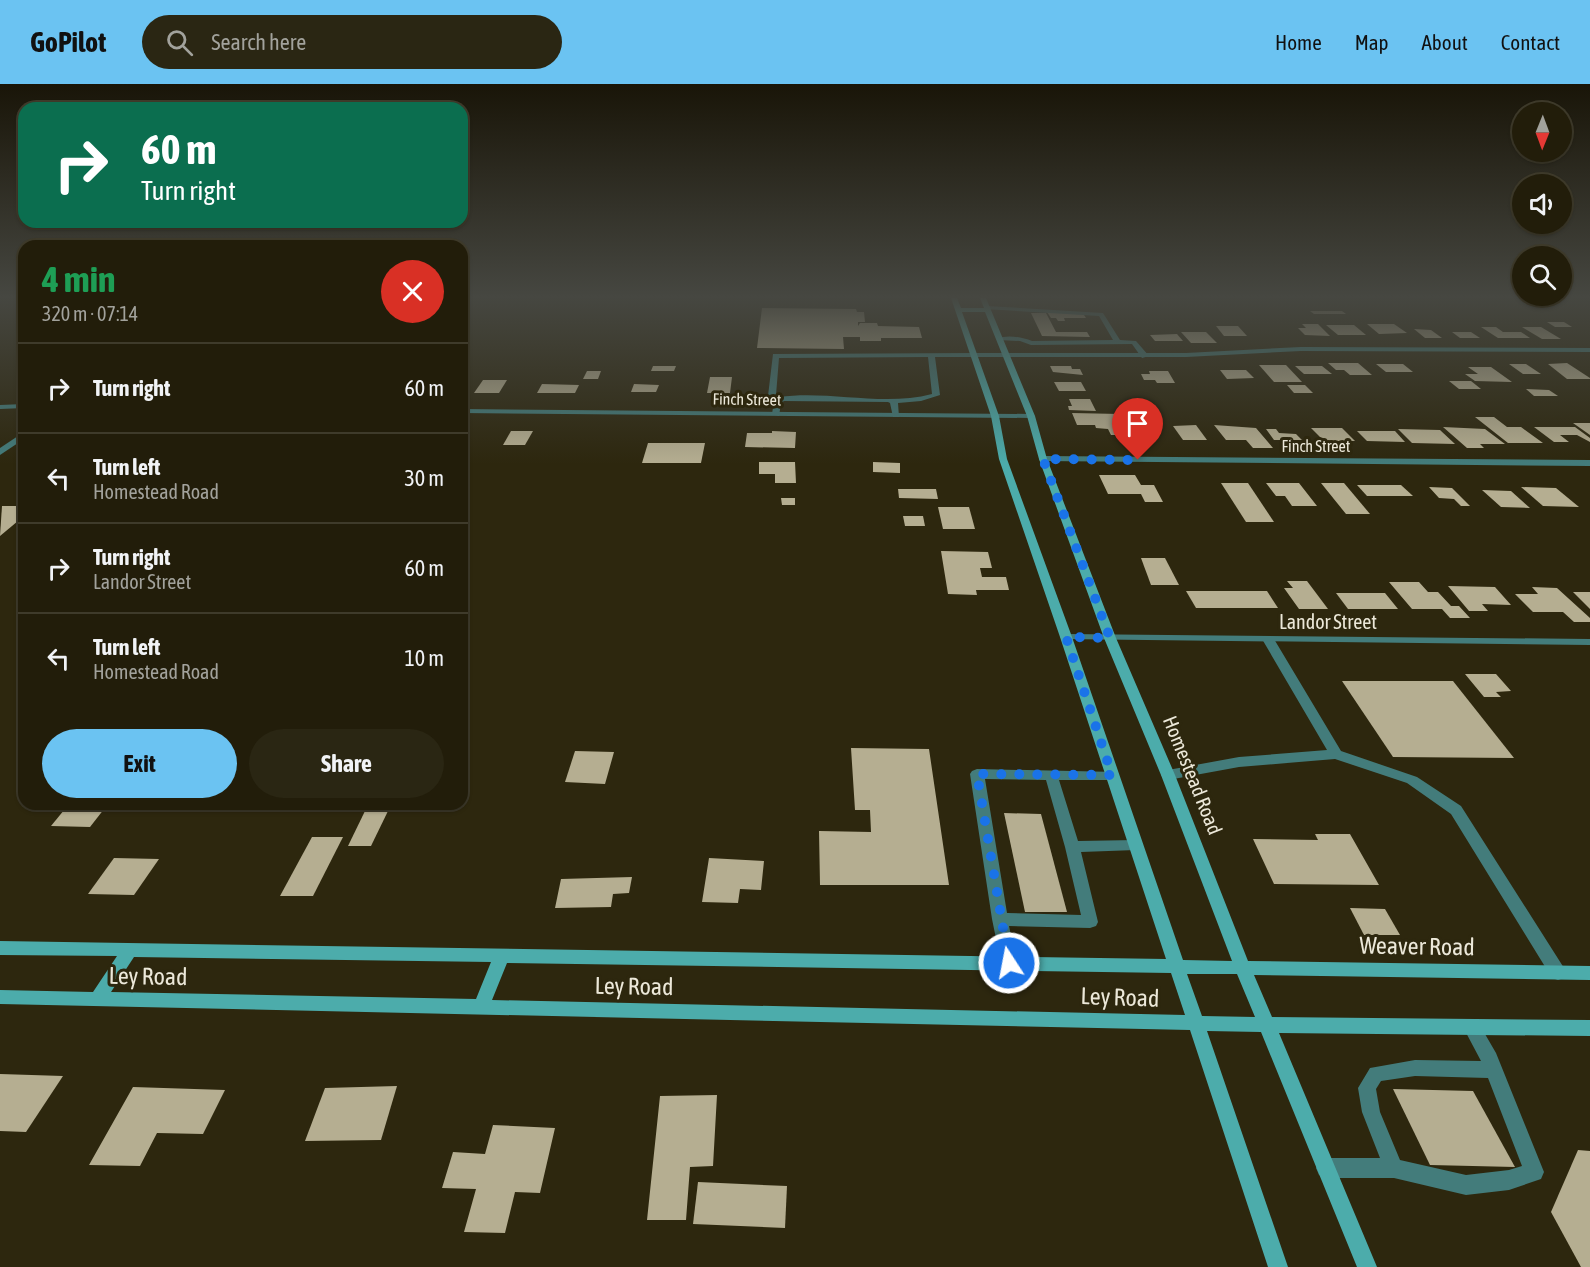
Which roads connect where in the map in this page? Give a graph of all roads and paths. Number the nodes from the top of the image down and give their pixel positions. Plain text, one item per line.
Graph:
1 (1074, 353) edge
2 (1143, 353) edge
3 (1207, 353) edge
4 (932, 355) junction
5 (975, 355) junction
6 (1006, 355) junction
7 (1075, 356) junction
8 (1145, 356) junction
9 (778, 400) junction
10 (892, 401) junction
11 (18, 406) edge
12 (0, 407) edge
13 (468, 411) edge
14 (776, 414) junction
15 (896, 415) junction
16 (995, 416) junction
17 (1031, 416) junction
18 (18, 439) edge
19 (0, 452) edge
20 (1043, 459) junction
21 (1590, 463) edge
22 (1066, 637) junction
23 (1110, 638) junction
24 (1268, 639) junction
25 (1590, 642) edge
26 (1336, 754) junction
27 (1051, 775) junction
28 (1112, 775) junction
29 (1168, 775) junction
30 (1136, 846) junction
31 (1072, 847) junction
32 (1000, 920) junction
33 (0, 948) edge
34 (130, 950) junction
35 (502, 956) junction
36 (1009, 963) junction
37 (1177, 966) junction
38 (1243, 968) junction
39 (1558, 973) junction
40 (1590, 973) edge
41 (0, 997) edge
42 (96, 999) junction
43 (481, 1006) junction
44 (1195, 1023) junction
45 (1267, 1025) junction
46 (1472, 1027) junction
47 (1590, 1028) edge
48 (1494, 1070) junction
49 (1326, 1168) junction
50 (1394, 1168) junction
51 (1278, 1267) edge
52 (1367, 1267) edge

1 - 7 street
2 - 8 street
3 - 8 street
4 - 5 street
4 - 9 street
4 - 10 street
5 - 6 street
5 - 16 main road
6 - 7 street
6 - 17 main road, Homestead Road
7 - 8 street
9 - 10 street
9 - 14 street
10 - 15 street
11 - 12 street
13 - 14 street, Finch Street
14 - 15 street, Finch Street
15 - 16 street, Finch Street
16 - 17 street, Finch Street
16 - 22 main road
17 - 20 main road, Homestead Road
18 - 19 street
20 - 21 street, Finch Street
20 - 23 main road, Homestead Road
22 - 23 street, Landor Street
22 - 28 main road
23 - 24 street, Landor Street
23 - 29 main road, Homestead Road
24 - 25 street, Landor Street
24 - 26 street
26 - 29 street
26 - 39 street
27 - 28 street
27 - 31 street
27 - 32 street
28 - 30 main road
29 - 38 main road, Homestead Road
30 - 31 street
30 - 37 main road
31 - 32 street
32 - 36 street
33 - 34 main road, Ley Road
34 - 35 main road, Ley Road
34 - 42 main road
35 - 36 main road, Ley Road
35 - 43 main road
36 - 37 main road, Ley Road
37 - 38 main road, Ley Road
37 - 44 main road
38 - 39 main road, Weaver Road
38 - 45 main road, Homestead Road
39 - 40 main road, Weaver Road
41 - 42 main road, Ley Road
42 - 43 main road, Ley Road
43 - 44 main road, Ley Road
44 - 45 main road, Ley Road
44 - 51 main road
45 - 46 main road
45 - 49 main road, Homestead Road
46 - 47 main road
46 - 48 street
48 - 50 street
48 - 50 street
49 - 50 street
49 - 52 main road, Homestead Road

